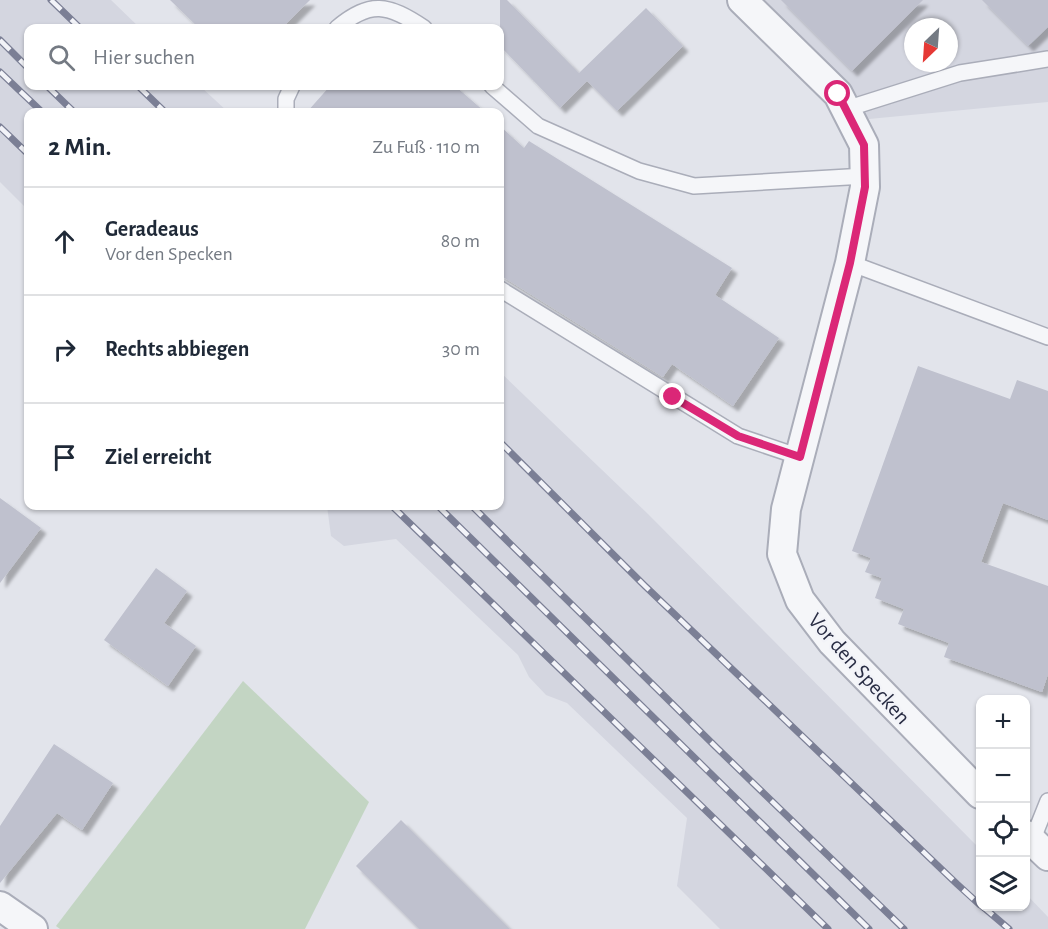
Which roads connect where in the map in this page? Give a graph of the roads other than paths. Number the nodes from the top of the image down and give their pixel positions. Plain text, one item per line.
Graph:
1 (742, 0) edge
2 (340, 24) edge
3 (418, 24) edge
4 (1048, 59) edge
5 (290, 90) edge
6 (497, 90) edge
7 (286, 108) edge
8 (846, 109) junction
9 (865, 176) junction
10 (850, 263) junction
11 (504, 291) edge
12 (1048, 336) edge
13 (800, 457) junction
14 (976, 789) edge
15 (1048, 801) edge
16 (1035, 844) edge
17 (0, 906) edge
18 (33, 929) edge

1 - 8 street, Vor den Specken
2 - 3 lane
4 - 8 lane
5 - 7 lane
6 - 9 lane
8 - 9 street, Vor den Specken
9 - 10 street, Vor den Specken
10 - 12 lane
10 - 13 street, Vor den Specken
11 - 13 lane
13 - 14 street, Vor den Specken
15 - 16 lane
17 - 18 street

